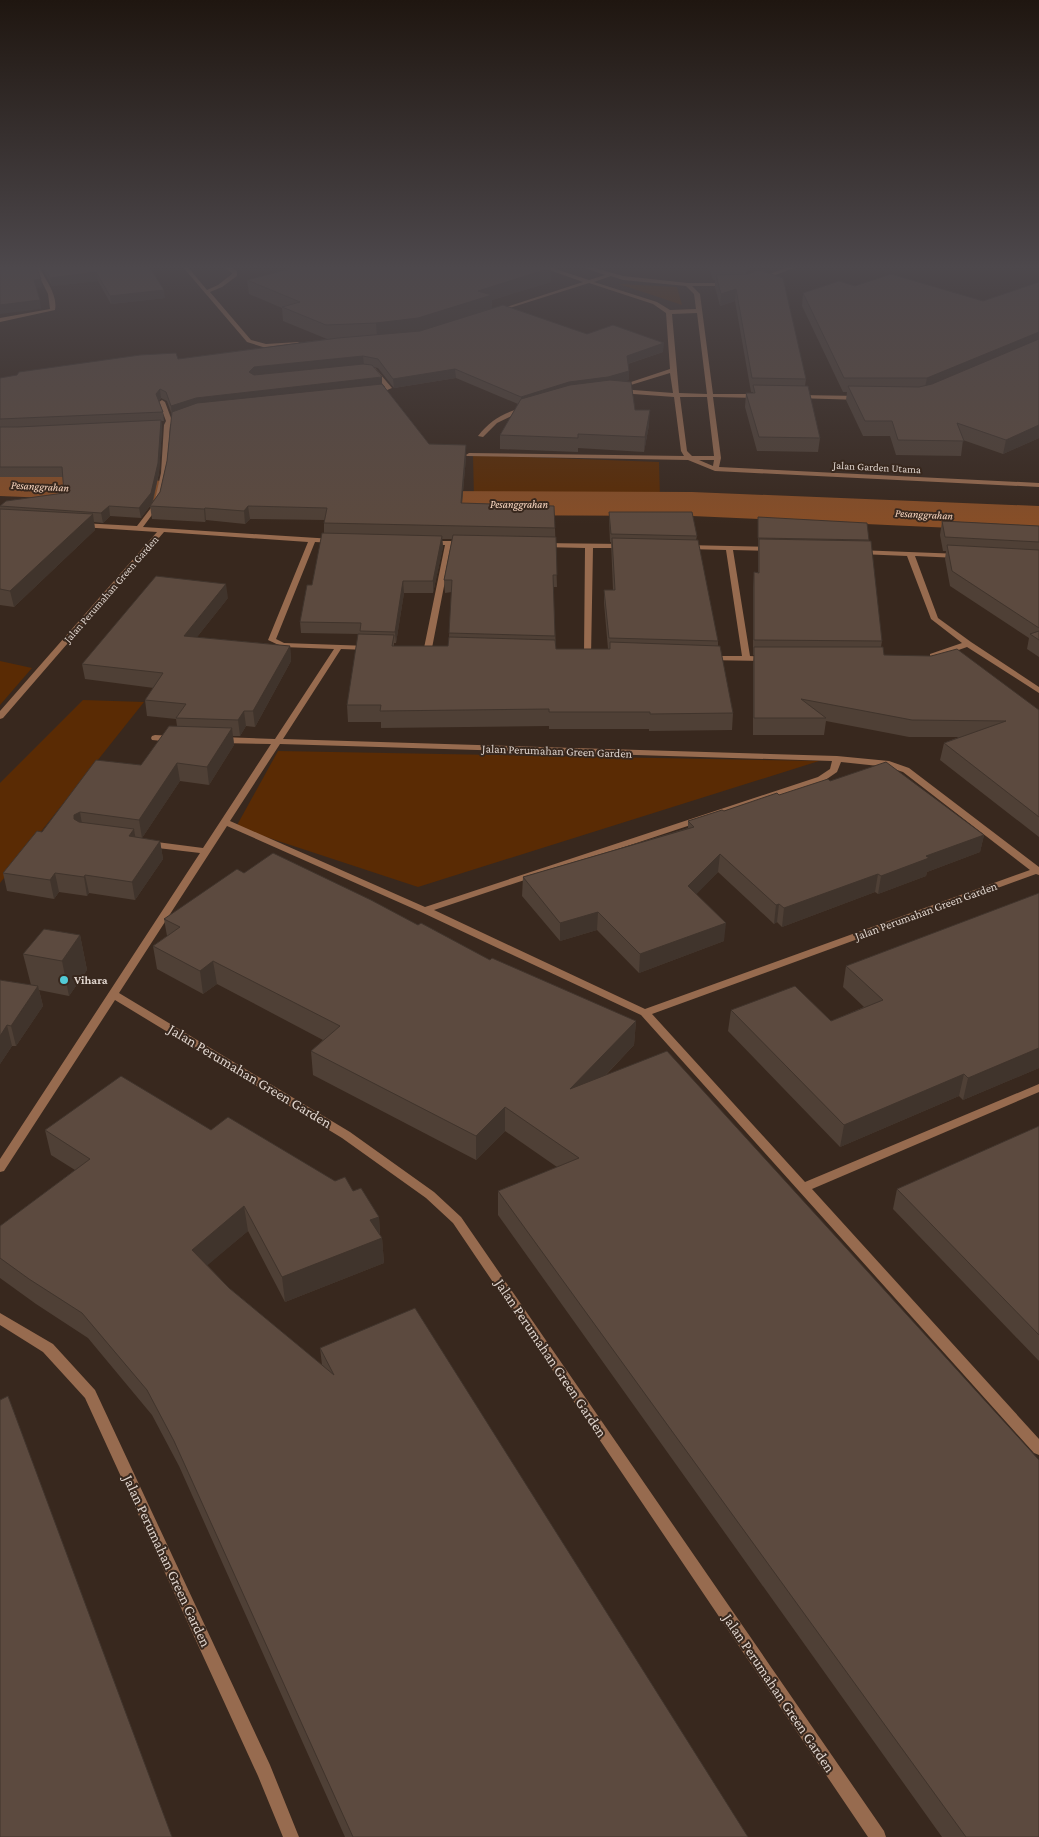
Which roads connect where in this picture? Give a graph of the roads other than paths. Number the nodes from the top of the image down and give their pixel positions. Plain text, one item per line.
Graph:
1 (672, 352) edge
2 (703, 352) edge
3 (364, 368) edge
4 (673, 370) junction
5 (371, 393) edge
6 (676, 395) junction
7 (709, 396) junction
8 (767, 396) edge
9 (786, 397) edge
10 (864, 398) edge
11 (162, 402) edge
12 (533, 405) edge
13 (190, 413) edge
14 (168, 423) junction
15 (157, 425) edge
16 (482, 436) dead end
17 (469, 455) dead end
18 (690, 458) junction
19 (718, 458) junction
20 (715, 469) junction
21 (1039, 484) edge
22 (70, 524) edge
23 (139, 528) junction
24 (162, 530) junction
25 (312, 540) junction
26 (341, 541) edge
27 (420, 542) edge
28 (449, 543) junction
29 (468, 543) edge
30 (533, 545) edge
31 (589, 546) junction
32 (629, 546) edge
33 (679, 547) edge
34 (729, 548) junction
35 (777, 550) edge
36 (854, 552) edge
37 (910, 554) junction
38 (966, 557) edge
39 (968, 644) junction
40 (339, 647) junction
41 (379, 648) edge
42 (418, 648) edge
43 (428, 648) junction
44 (438, 649) edge
45 (579, 654) edge
46 (588, 654) junction
47 (598, 654) edge
48 (696, 657) edge
49 (921, 658) edge
50 (746, 659) junction
51 (774, 659) edge
52 (1039, 691) edge
53 (0, 716) edge
54 (155, 738) dead end
55 (183, 739) edge
56 (211, 740) edge
57 (277, 742) junction
58 (836, 759) junction
59 (225, 822) junction
60 (140, 843) edge
61 (206, 851) junction
62 (1038, 870) edge
63 (425, 910) junction
64 (114, 994) junction
65 (645, 1013) junction
66 (1036, 1092) edge
67 (0, 1168) edge
68 (803, 1188) junction
69 (0, 1318) edge
70 (1039, 1449) edge
71 (292, 1837) edge
72 (878, 1837) edge

1 - 4 street
2 - 7 street
3 - 5 street
4 - 6 street
4 - 6 street
6 - 7 street
6 - 18 street
7 - 8 street
7 - 19 street
9 - 10 street
11 - 14 street
12 - 16 street
13 - 14 street
14 - 15 street
14 - 23 street
17 - 18 street
18 - 19 street
18 - 20 street
19 - 20 street
20 - 21 street, Jalan Garden Utama
22 - 23 street
23 - 24 street
24 - 25 street, Jalan Perumahan Green Garden
24 - 53 street, Jalan Perumahan Green Garden
25 - 26 street, Jalan Perumahan Green Garden
25 - 40 street
27 - 28 street
28 - 29 street
28 - 43 street
30 - 31 street
31 - 32 street
31 - 46 street
33 - 34 street
34 - 35 street
34 - 50 street
36 - 37 street
37 - 38 street
37 - 39 street
39 - 49 street
39 - 52 street
40 - 41 street
40 - 57 street
42 - 43 street
43 - 44 street
45 - 46 street
46 - 47 street
48 - 50 street
50 - 51 street
54 - 55 street
56 - 57 street, Jalan Perumahan Green Garden
57 - 58 street, Jalan Perumahan Green Garden
57 - 59 street
58 - 62 street, Jalan Perumahan Green Garden
58 - 63 street
59 - 61 street
59 - 63 street
60 - 61 street
61 - 64 street
62 - 65 street, Jalan Perumahan Green Garden
63 - 65 street
64 - 67 street
64 - 72 street, Jalan Perumahan Green Garden
65 - 68 street
66 - 68 street
68 - 70 street
69 - 71 street, Jalan Perumahan Green Garden

